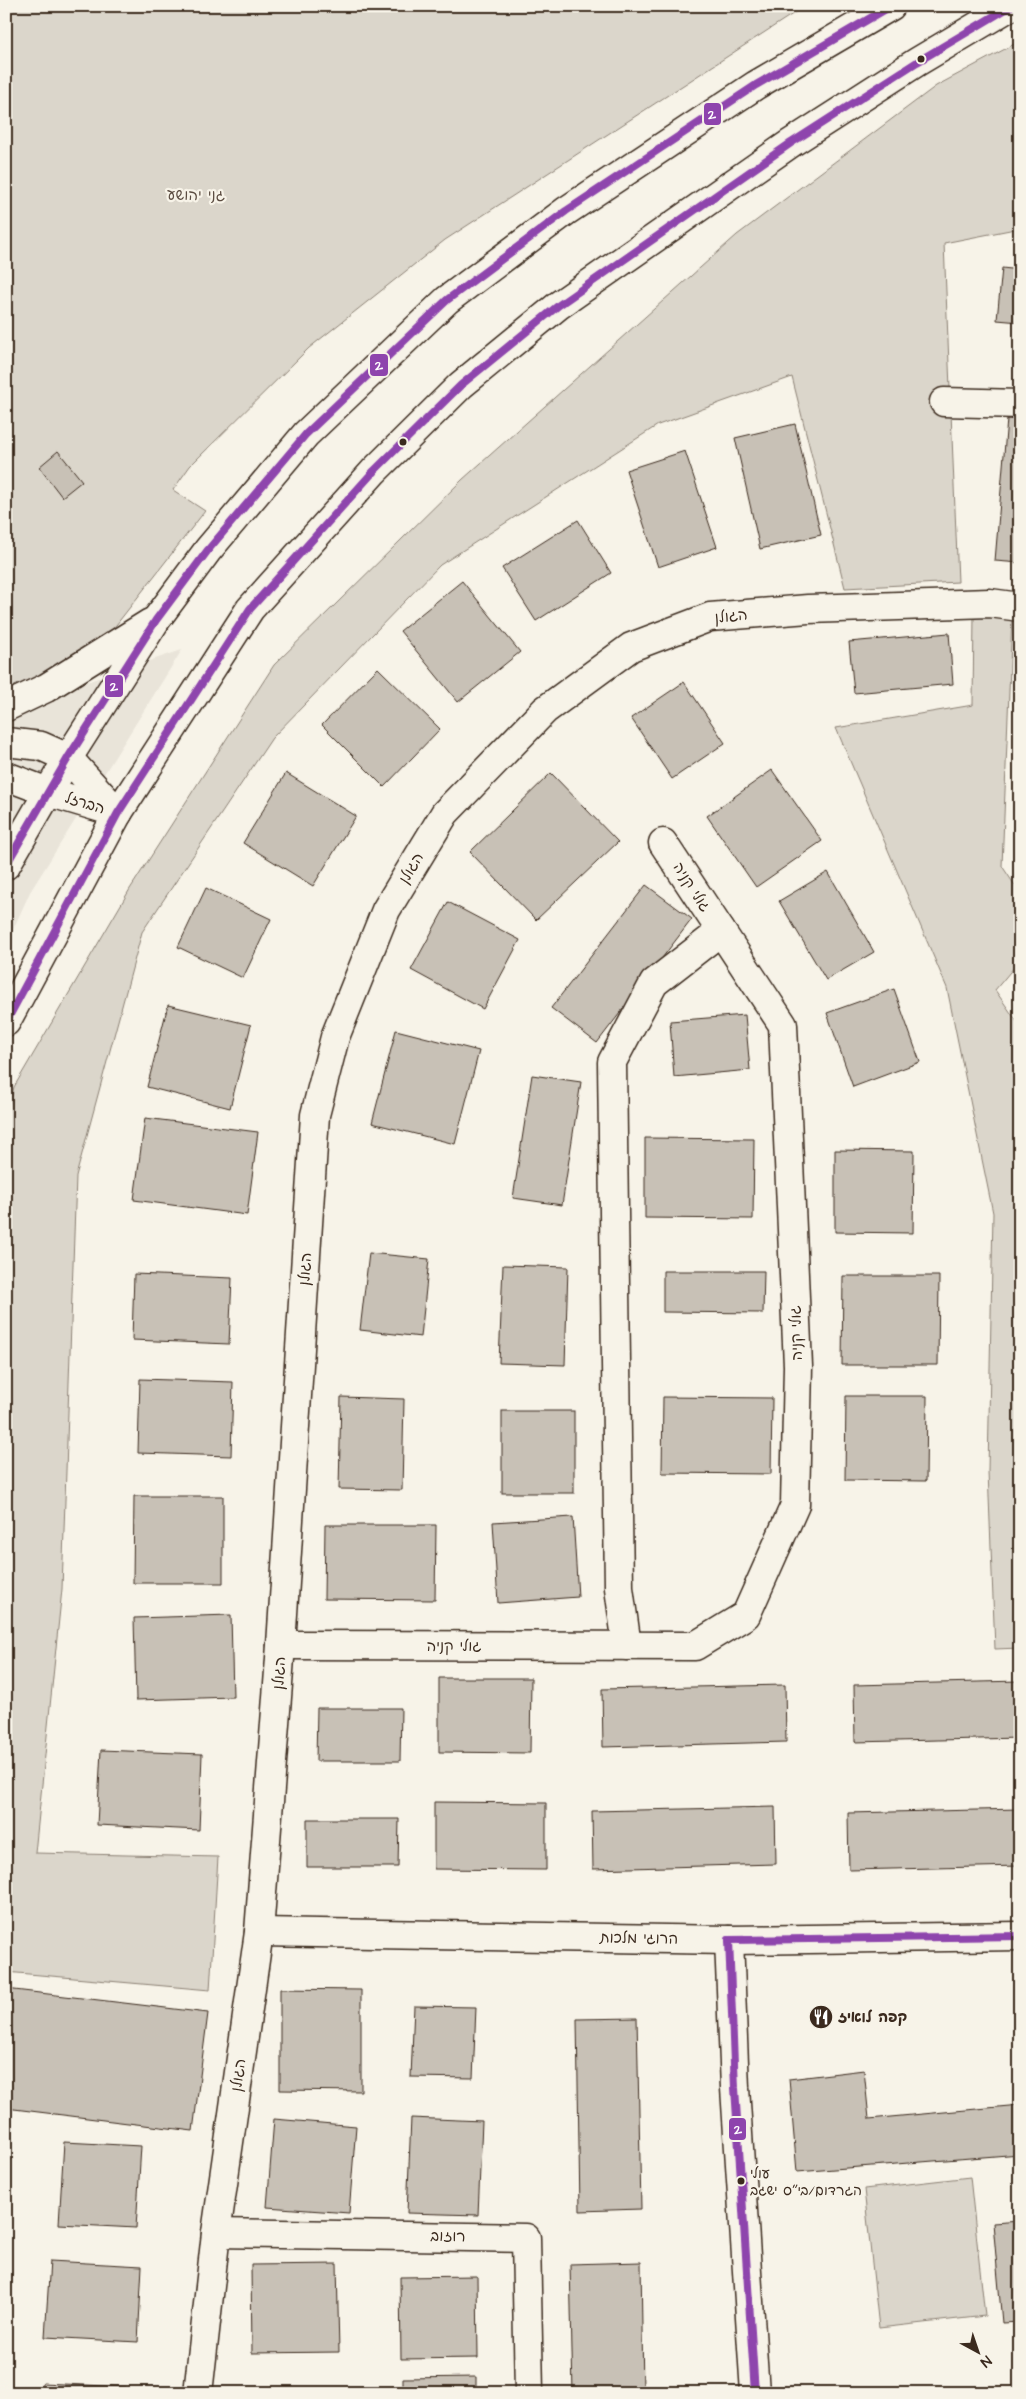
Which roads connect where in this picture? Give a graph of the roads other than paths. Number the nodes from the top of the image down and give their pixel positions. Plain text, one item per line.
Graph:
1 (891, 6) edge
2 (1011, 6) edge
3 (944, 402) dead end
4 (1020, 404) edge
5 (1020, 607) edge
6 (156, 620) junction
7 (6, 707) edge
8 (6, 742) edge
9 (68, 758) junction
10 (6, 776) edge
11 (48, 792) junction
12 (118, 813) junction
13 (663, 843) dead end
14 (6, 865) edge
15 (720, 931) junction
16 (6, 1022) edge
17 (282, 1645) junction
18 (627, 1646) junction
19 (259, 1932) junction
20 (1020, 1936) edge
21 (729, 1940) junction
22 (216, 2233) junction
23 (198, 2393) edge
24 (529, 2393) edge
25 (755, 2393) edge

1 - 6 street
2 - 12 street
3 - 4 street
5 - 17 street, הגולן
6 - 7 street
6 - 9 street
8 - 9 street, הברזל
9 - 11 street
9 - 12 street, הברזל
10 - 11 street, הברזל
11 - 12 street, הברזל
11 - 14 street
12 - 16 street
13 - 15 street, גולי קניה
15 - 18 street
15 - 18 street, גולי קניה
17 - 18 street, גולי קניה
17 - 19 street, הגולן
19 - 21 street, הרוגי מלכות
19 - 22 street, הגולן
20 - 21 street, הרוגי מלכות
21 - 25 street
22 - 23 street, הגולן
22 - 24 street, רוזוב

